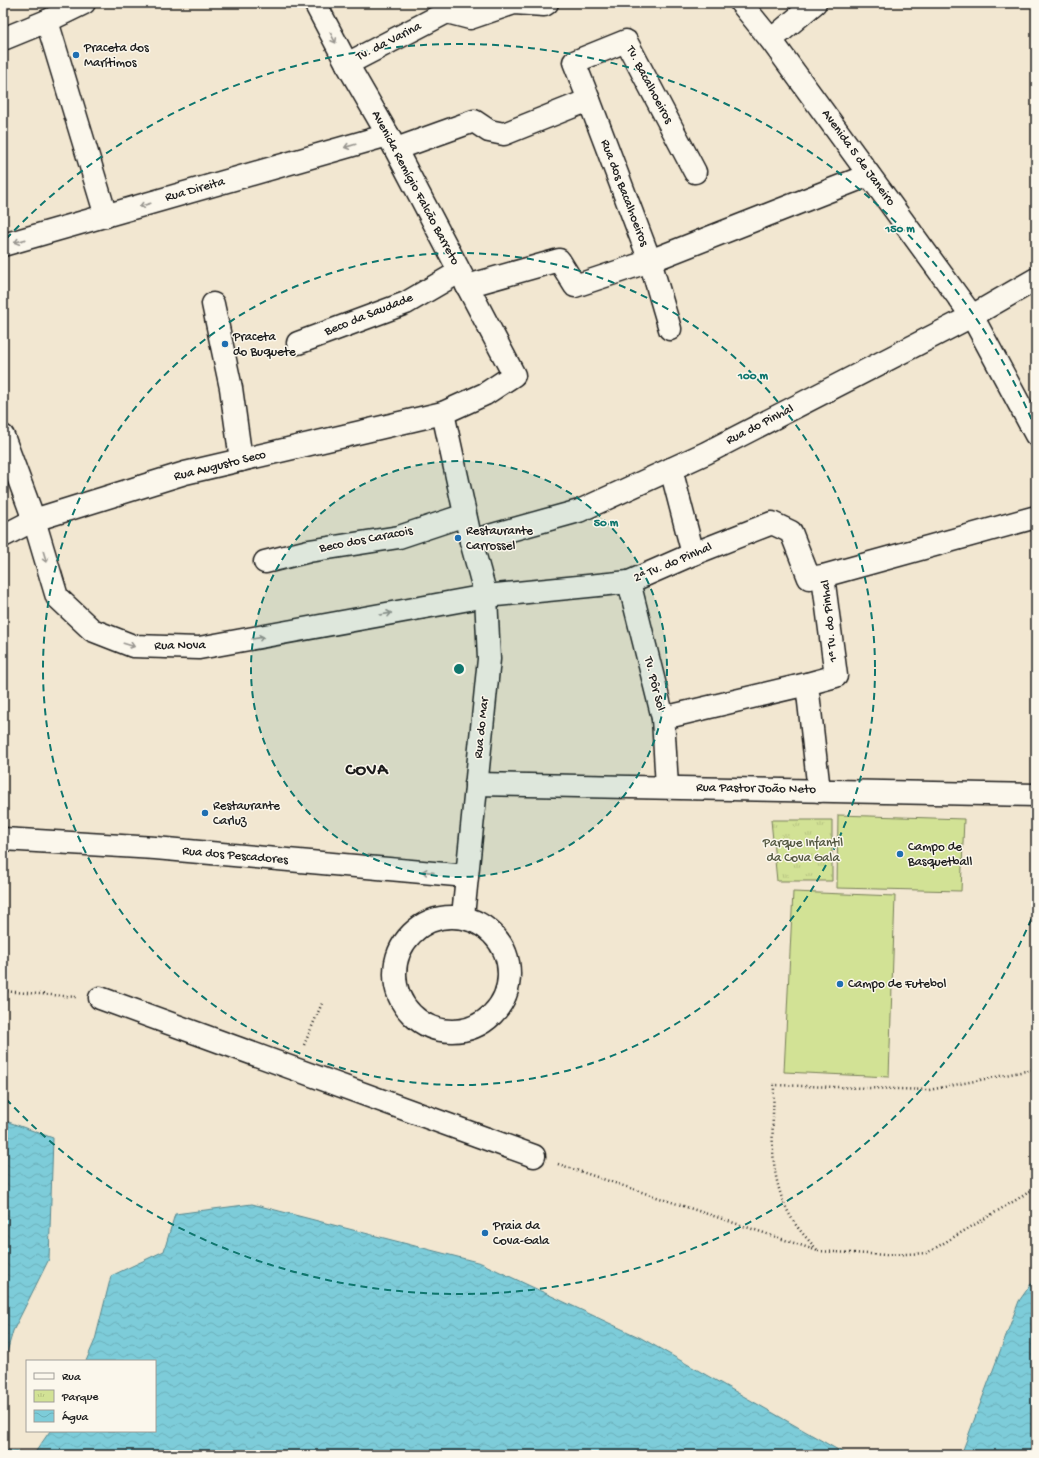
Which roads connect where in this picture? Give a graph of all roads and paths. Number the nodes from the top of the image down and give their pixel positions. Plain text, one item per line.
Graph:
1 (84, 3) edge
2 (315, 3) edge
3 (547, 3) edge
4 (741, 3) edge
5 (815, 3) edge
6 (439, 10) edge
7 (47, 21) junction
8 (3, 40) edge
9 (771, 40) junction
10 (347, 64) junction
11 (589, 100) junction
12 (392, 142) junction
13 (695, 172) dead end
14 (870, 174) junction
15 (106, 216) junction
16 (3, 245) edge
17 (650, 261) junction
18 (463, 279) junction
19 (1036, 280) edge
20 (213, 304) dead end
21 (972, 316) junction
22 (670, 329) dead end
23 (298, 343) dead end
24 (514, 375) joint
25 (443, 413) junction
26 (1036, 435) edge
27 (3, 436) edge
28 (241, 460) junction
29 (671, 470) junction
30 (465, 515) junction
31 (1036, 517) edge
32 (34, 520) junction
33 (3, 536) edge
34 (471, 541) junction
35 (693, 554) junction
36 (265, 562) dead end
37 (823, 576) junction
38 (628, 582) junction
39 (486, 596) junction
40 (807, 684) junction
41 (662, 718) junction
42 (476, 784) junction
43 (667, 788) junction
44 (819, 791) junction
45 (1036, 795) edge
46 (3, 839) edge
47 (467, 876) junction
48 (463, 916) junction
49 (3, 991) edge
50 (100, 998) joint
51 (323, 1001) dead end
52 (293, 1069) junction
53 (1036, 1069) edge
54 (534, 1156) joint
55 (1036, 1188) edge
56 (818, 1251) junction

1 - 7 street
2 -> 10 street, Avenida Remígio Falcão Barreto
3 - 6 street, Tv. da Varina
4 - 9 street, Avenida 5 de Janeiro
5 - 9 street
6 - 10 street, Tv. da Varina
7 - 8 street
7 - 15 street
9 - 14 street, Avenida 5 de Janeiro
10 - 12 street, Avenida Remígio Falcão Barreto
11 - 12 street
11 - 13 street, Tv. Bacalhoeiros
11 - 17 street, Rua dos Bacalhoeiros
12 -> 15 street, Rua Direita
12 - 18 street, Avenida Remígio Falcão Barreto
14 - 17 street, Rua dos Bacalhoeiros
14 - 21 street, Avenida 5 de Janeiro
15 -> 16 street, Rua Direita
17 - 18 street, Beco da Saudade
17 - 22 street
18 - 23 street, Beco da Saudade
18 - 24 street, Avenida Remígio Falcão Barreto
19 - 21 street, Rua do Pinhal
20 - 28 street
21 - 26 street, Avenida 5 de Janeiro
21 - 29 street, Rua do Pinhal
24 - 25 street, Rua Augusto Seco
25 - 28 street, Rua Augusto Seco
25 - 30 street, Rua do Mar
27 - 32 street, Rua Nova
28 - 32 street, Rua Augusto Seco
29 - 34 street, Rua do Pinhal
29 - 35 street
30 - 34 street, Rua do Mar
30 - 36 street, Beco dos Caracois
31 - 37 street, 1ª Tv. do Pinhal
32 - 33 street, Rua Augusto Seco
32 -> 39 street, Rua Nova
34 - 39 street, Rua do Mar
35 - 37 street, 2ª Tv. do Pinhal
35 - 38 street, 2ª Tv. do Pinhal
37 - 40 street, 1ª Tv. do Pinhal
38 - 39 street, 2ª Tv. do Pinhal
38 - 41 street, Tv. Pôr Sol
39 - 42 street, Rua do Mar
40 - 41 street
40 - 44 street
41 - 43 street, Tv. Pôr Sol
42 - 43 street, Rua Pastor João Neto
42 - 47 street, Rua do Mar
43 - 44 street, Rua Pastor João Neto
44 - 45 street, Rua Pastor João Neto
47 -> 46 street, Rua dos Pescadores
47 - 48 street, Rua do Mar
48 - 48 street
49 - 50 path
50 - 52 street
51 - 52 path
52 - 54 street
53 - 56 path
54 - 56 path
55 - 56 path

